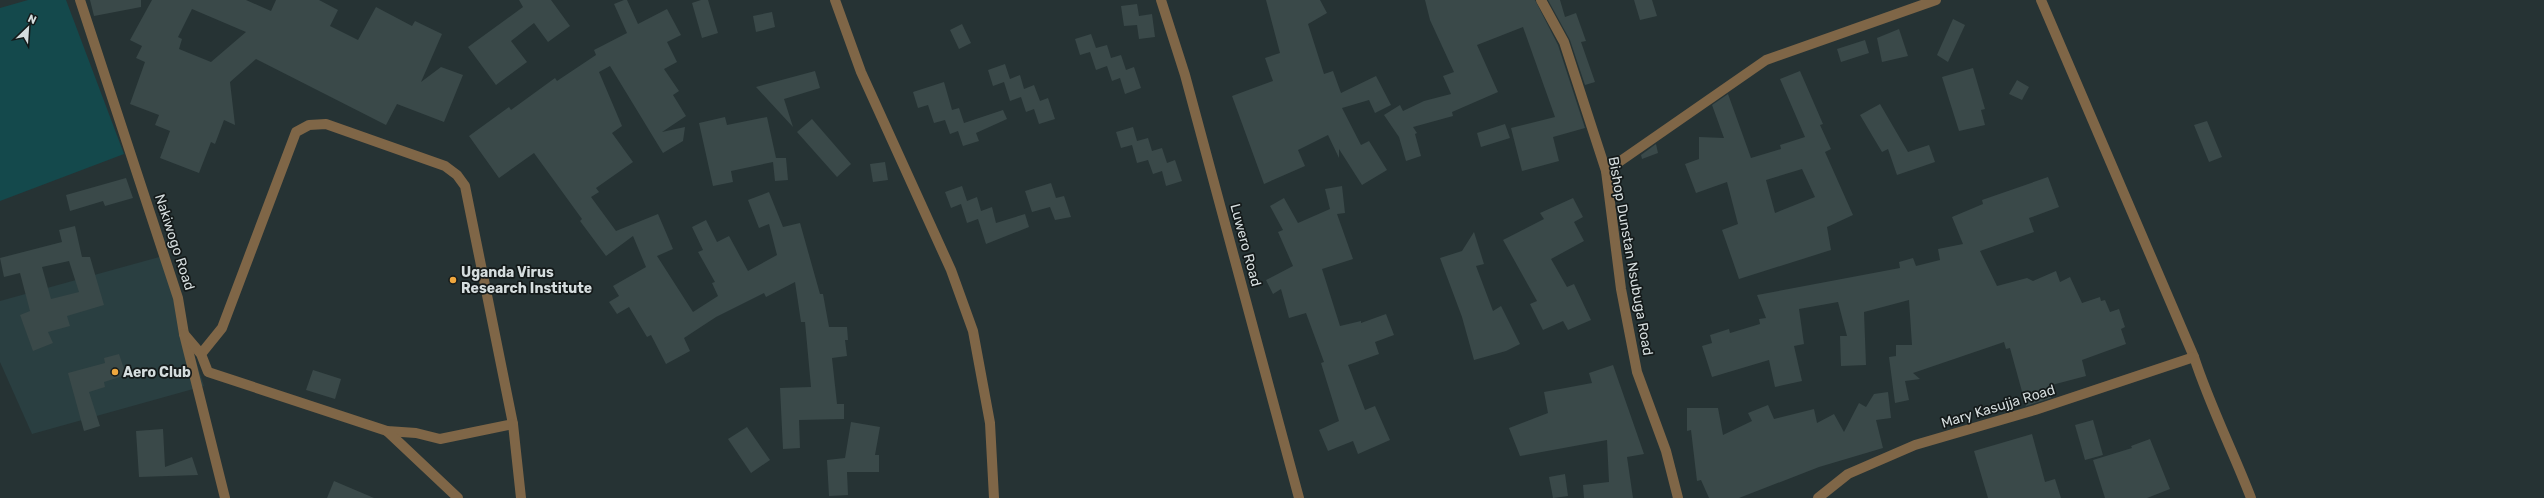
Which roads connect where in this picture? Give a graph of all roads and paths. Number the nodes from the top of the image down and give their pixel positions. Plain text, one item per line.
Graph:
1 (80, 0) edge
2 (835, 0) edge
3 (1160, 0) edge
4 (1542, 0) edge
5 (1936, 0) edge
6 (2041, 0) edge
7 (1606, 171) junction
8 (184, 334) junction
9 (201, 354) junction
10 (2194, 357) junction
11 (513, 424) junction
12 (387, 431) junction
13 (225, 498) edge
14 (458, 498) edge
15 (522, 498) edge
16 (994, 498) edge
17 (1299, 498) edge
18 (1678, 498) edge
19 (1818, 498) edge
20 (2251, 498) edge

1 - 8 street, Nakiwogo Road
2 - 16 street
3 - 17 street, Luwero Road
4 - 7 street, Bishop Dunstan Nsubuga Road
5 - 7 street
6 - 10 street
7 - 18 street, Bishop Dunstan Nsubuga Road
8 - 9 street
8 - 13 street, Nakiwogo Road
9 - 11 street
9 - 12 street
10 - 19 street, Mary Kasujja Road
10 - 20 street
11 - 12 street
11 - 15 street
12 - 14 street

